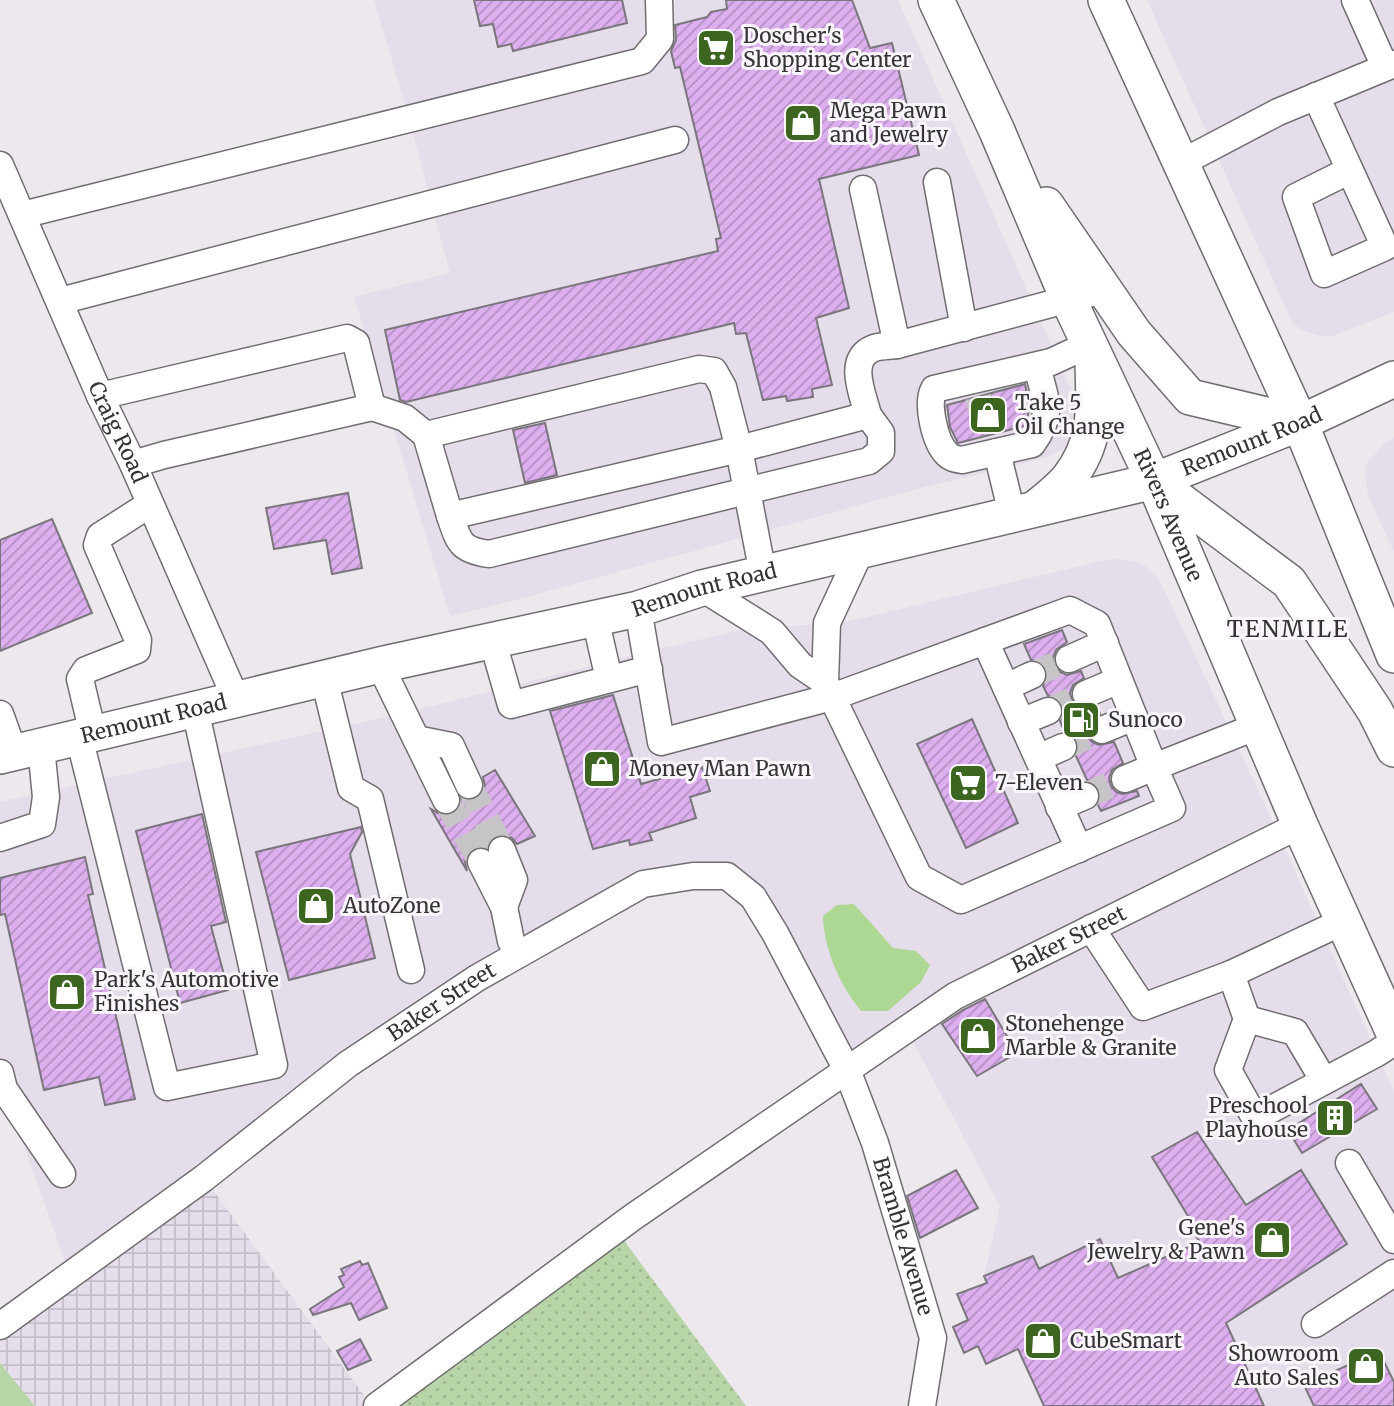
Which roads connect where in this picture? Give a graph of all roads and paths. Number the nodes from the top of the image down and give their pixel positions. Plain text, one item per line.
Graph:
1 (659, 0) edge
2 (936, 0) edge
3 (1107, 0) edge
4 (1355, 0) edge
5 (1390, 65) edge
6 (1317, 96) junction
7 (997, 131) junction
8 (675, 140) dead end
9 (1181, 163) junction
10 (0, 165) edge
11 (1350, 170) dead end
12 (937, 182) dead end
13 (863, 189) dead end
14 (22, 215) junction
15 (1103, 290) junction
16 (60, 300) junction
17 (1069, 301) junction
18 (964, 328) junction
19 (897, 345) junction
20 (1092, 348) junction
21 (1037, 366) junction
22 (1394, 379) edge
23 (100, 396) junction
24 (372, 407) junction
25 (868, 415) junction
26 (1300, 423) junction
27 (426, 435) junction
28 (990, 446) junction
29 (739, 449) junction
30 (133, 464) junction
31 (1154, 481) junction
32 (747, 492) junction
33 (150, 503) junction
34 (1024, 511) junction
35 (450, 516) junction
36 (860, 552) junction
37 (763, 574) junction
38 (702, 588) junction
39 (638, 609) junction
40 (595, 618) junction
41 (1390, 633) edge
42 (492, 639) junction
43 (985, 641) junction
44 (1105, 643) junction
45 (1069, 659) tunnel mouth
46 (380, 665) junction
47 (649, 669) junction
48 (1032, 675) tunnel mouth
49 (324, 678) junction
50 (609, 679) junction
51 (1119, 680) junction
52 (1006, 687) junction
53 (829, 690) junction
54 (1086, 695) tunnel mouth
55 (236, 699) junction
56 (195, 709) junction
57 (1048, 711) tunnel mouth
58 (0, 714) edge
59 (1134, 717) junction
60 (1021, 722) junction
61 (1258, 726) junction
62 (1102, 730) tunnel mouth
63 (86, 735) junction
64 (416, 739) junction
65 (1063, 747) tunnel mouth
66 (1394, 749) edge
67 (18, 752) edge
68 (1038, 758) junction
69 (1154, 767) junction
70 (1125, 779) tunnel mouth
71 (469, 785) tunnel mouth
72 (1085, 796) tunnel mouth
73 (446, 800) tunnel mouth
74 (1059, 807) junction
75 (1300, 825) junction
76 (0, 838) edge
77 (1079, 849) junction
78 (492, 856) tunnel mouth
79 (1342, 922) junction
80 (1091, 928) junction
81 (517, 953) junction
82 (411, 970) dead end
83 (1231, 974) junction
84 (1247, 1019) junction
85 (1394, 1033) edge
86 (1394, 1042) edge
87 (847, 1070) junction
88 (0, 1073) edge
89 (1324, 1081) junction
90 (1349, 1163) dead end
91 (62, 1174) dead end
92 (1394, 1240) edge
93 (1394, 1273) edge
94 (1315, 1324) dead end
95 (0, 1326) edge
96 (377, 1406) edge
97 (922, 1406) edge

1 - 14 street
2 - 7 main road, Rivers Avenue
3 - 9 main road
4 - 5 street
5 - 6 street
6 - 9 street
6 - 11 street
7 - 15 main road
7 - 17 main road, Rivers Avenue
8 - 16 street
9 - 26 main road
10 - 14 street, Craig Road
12 - 18 street
13 - 19 street
14 - 16 street, Craig Road
15 - 17 street
15 - 26 main road
16 - 23 street, Craig Road
17 - 18 street
17 - 20 main road, Rivers Avenue
18 - 19 street
19 - 25 street
20 - 21 street
20 - 31 main road, Rivers Avenue
20 - 34 main road
21 - 28 street
21 - 28 street
22 - 26 main road, Remount Road
23 - 24 street
23 - 30 street, Craig Road
24 - 27 street
24 - 30 street
25 - 29 street
25 - 32 street
26 - 31 main road, Remount Road
26 - 41 main road
27 - 29 street
27 - 35 street
28 - 34 street
29 - 32 street
29 - 35 street
30 - 33 street, Craig Road
31 - 34 main road, Remount Road
31 - 61 main road, Rivers Avenue
31 - 66 main road
32 - 35 street
32 - 37 street
33 - 55 street, Craig Road
33 - 63 street
34 - 36 main road, Remount Road
36 - 37 main road, Remount Road
36 - 53 street
37 - 38 main road, Remount Road
38 - 39 main road, Remount Road
38 - 53 street
39 - 40 main road, Remount Road
39 - 47 street
40 - 42 main road, Remount Road
40 - 50 street
42 - 46 main road, Remount Road
42 - 50 street
43 - 44 street
43 - 52 street
43 - 53 street
44 - 45 street
44 - 51 street
46 - 49 main road, Remount Road
46 - 64 street
47 - 50 street
47 - 53 street
48 - 52 street
49 - 55 main road, Remount Road
49 - 82 street
51 - 54 street
51 - 59 street
52 - 60 street
53 - 77 street
55 - 56 main road, Remount Road
56 - 63 main road, Remount Road
56 - 63 street
57 - 60 street
58 - 67 street
59 - 62 street
59 - 69 street
60 - 68 street
61 - 69 street
61 - 75 main road, Rivers Avenue
63 - 67 main road, Remount Road
64 - 71 street
64 - 73 street
65 - 68 street
67 - 76 street
68 - 74 street
69 - 70 street
69 - 77 street
72 - 74 street
74 - 77 street
75 - 79 main road, Rivers Avenue
75 - 80 street, Baker Street
78 - 81 street
79 - 83 street
79 - 85 main road, Rivers Avenue
80 - 83 street
80 - 87 street, Baker Street
81 - 87 street, Baker Street
81 - 95 street, Baker Street
83 - 84 street
84 - 89 street
84 - 89 street
86 - 89 street
87 - 96 street, Baker Street
87 - 97 street, Bramble Avenue
88 - 91 street
90 - 92 street
93 - 94 street

